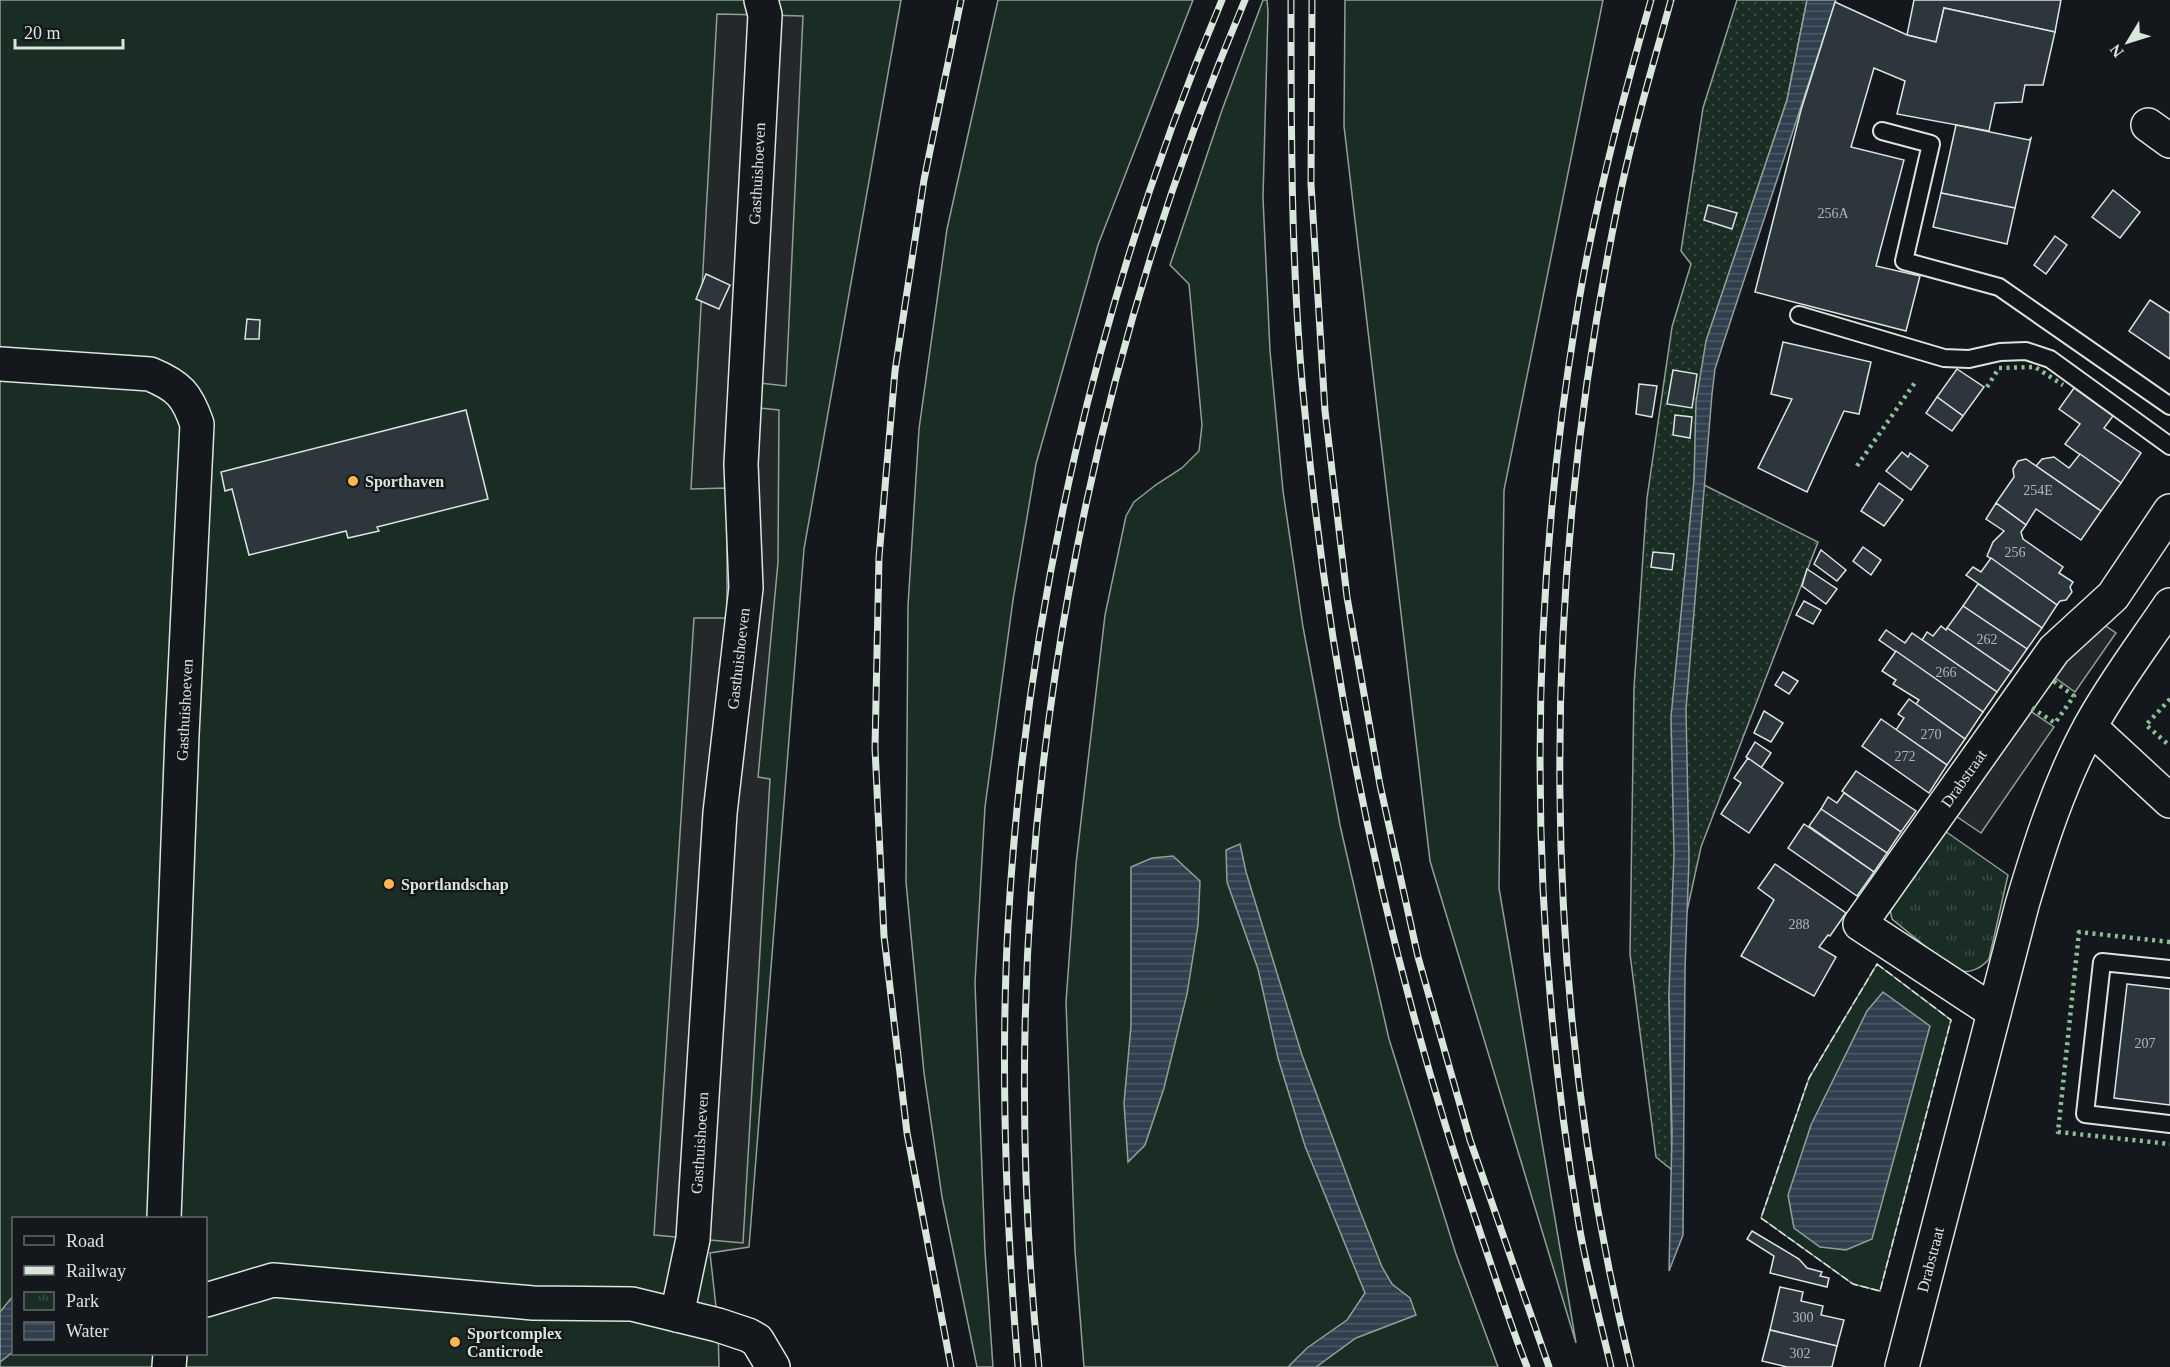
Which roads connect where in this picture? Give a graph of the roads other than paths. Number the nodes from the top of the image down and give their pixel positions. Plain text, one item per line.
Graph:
1 (761, 0) edge
2 (1882, 131) dead end
3 (1799, 315) dead end
4 (0, 364) edge
5 (2170, 406) edge
6 (2170, 446) edge
7 (2170, 511) edge
8 (2170, 605) edge
9 (2090, 727) junction
10 (2170, 801) edge
11 (2170, 969) edge
12 (1994, 1012) junction
13 (2170, 1124) edge
14 (164, 1217) edge
15 (207, 1300) edge
16 (677, 1315) junction
17 (773, 1367) edge
18 (1902, 1367) edge

1 - 16 street, Gasthuishoeven
2 - 5 lane
3 - 6 lane
4 - 14 street, Gasthuishoeven
7 - 12 street, Drabstraat
8 - 9 street, Drabstraat
9 - 10 street
9 - 12 street, Drabstraat
11 - 13 lane
12 - 18 street, Drabstraat
15 - 16 street
16 - 17 street

